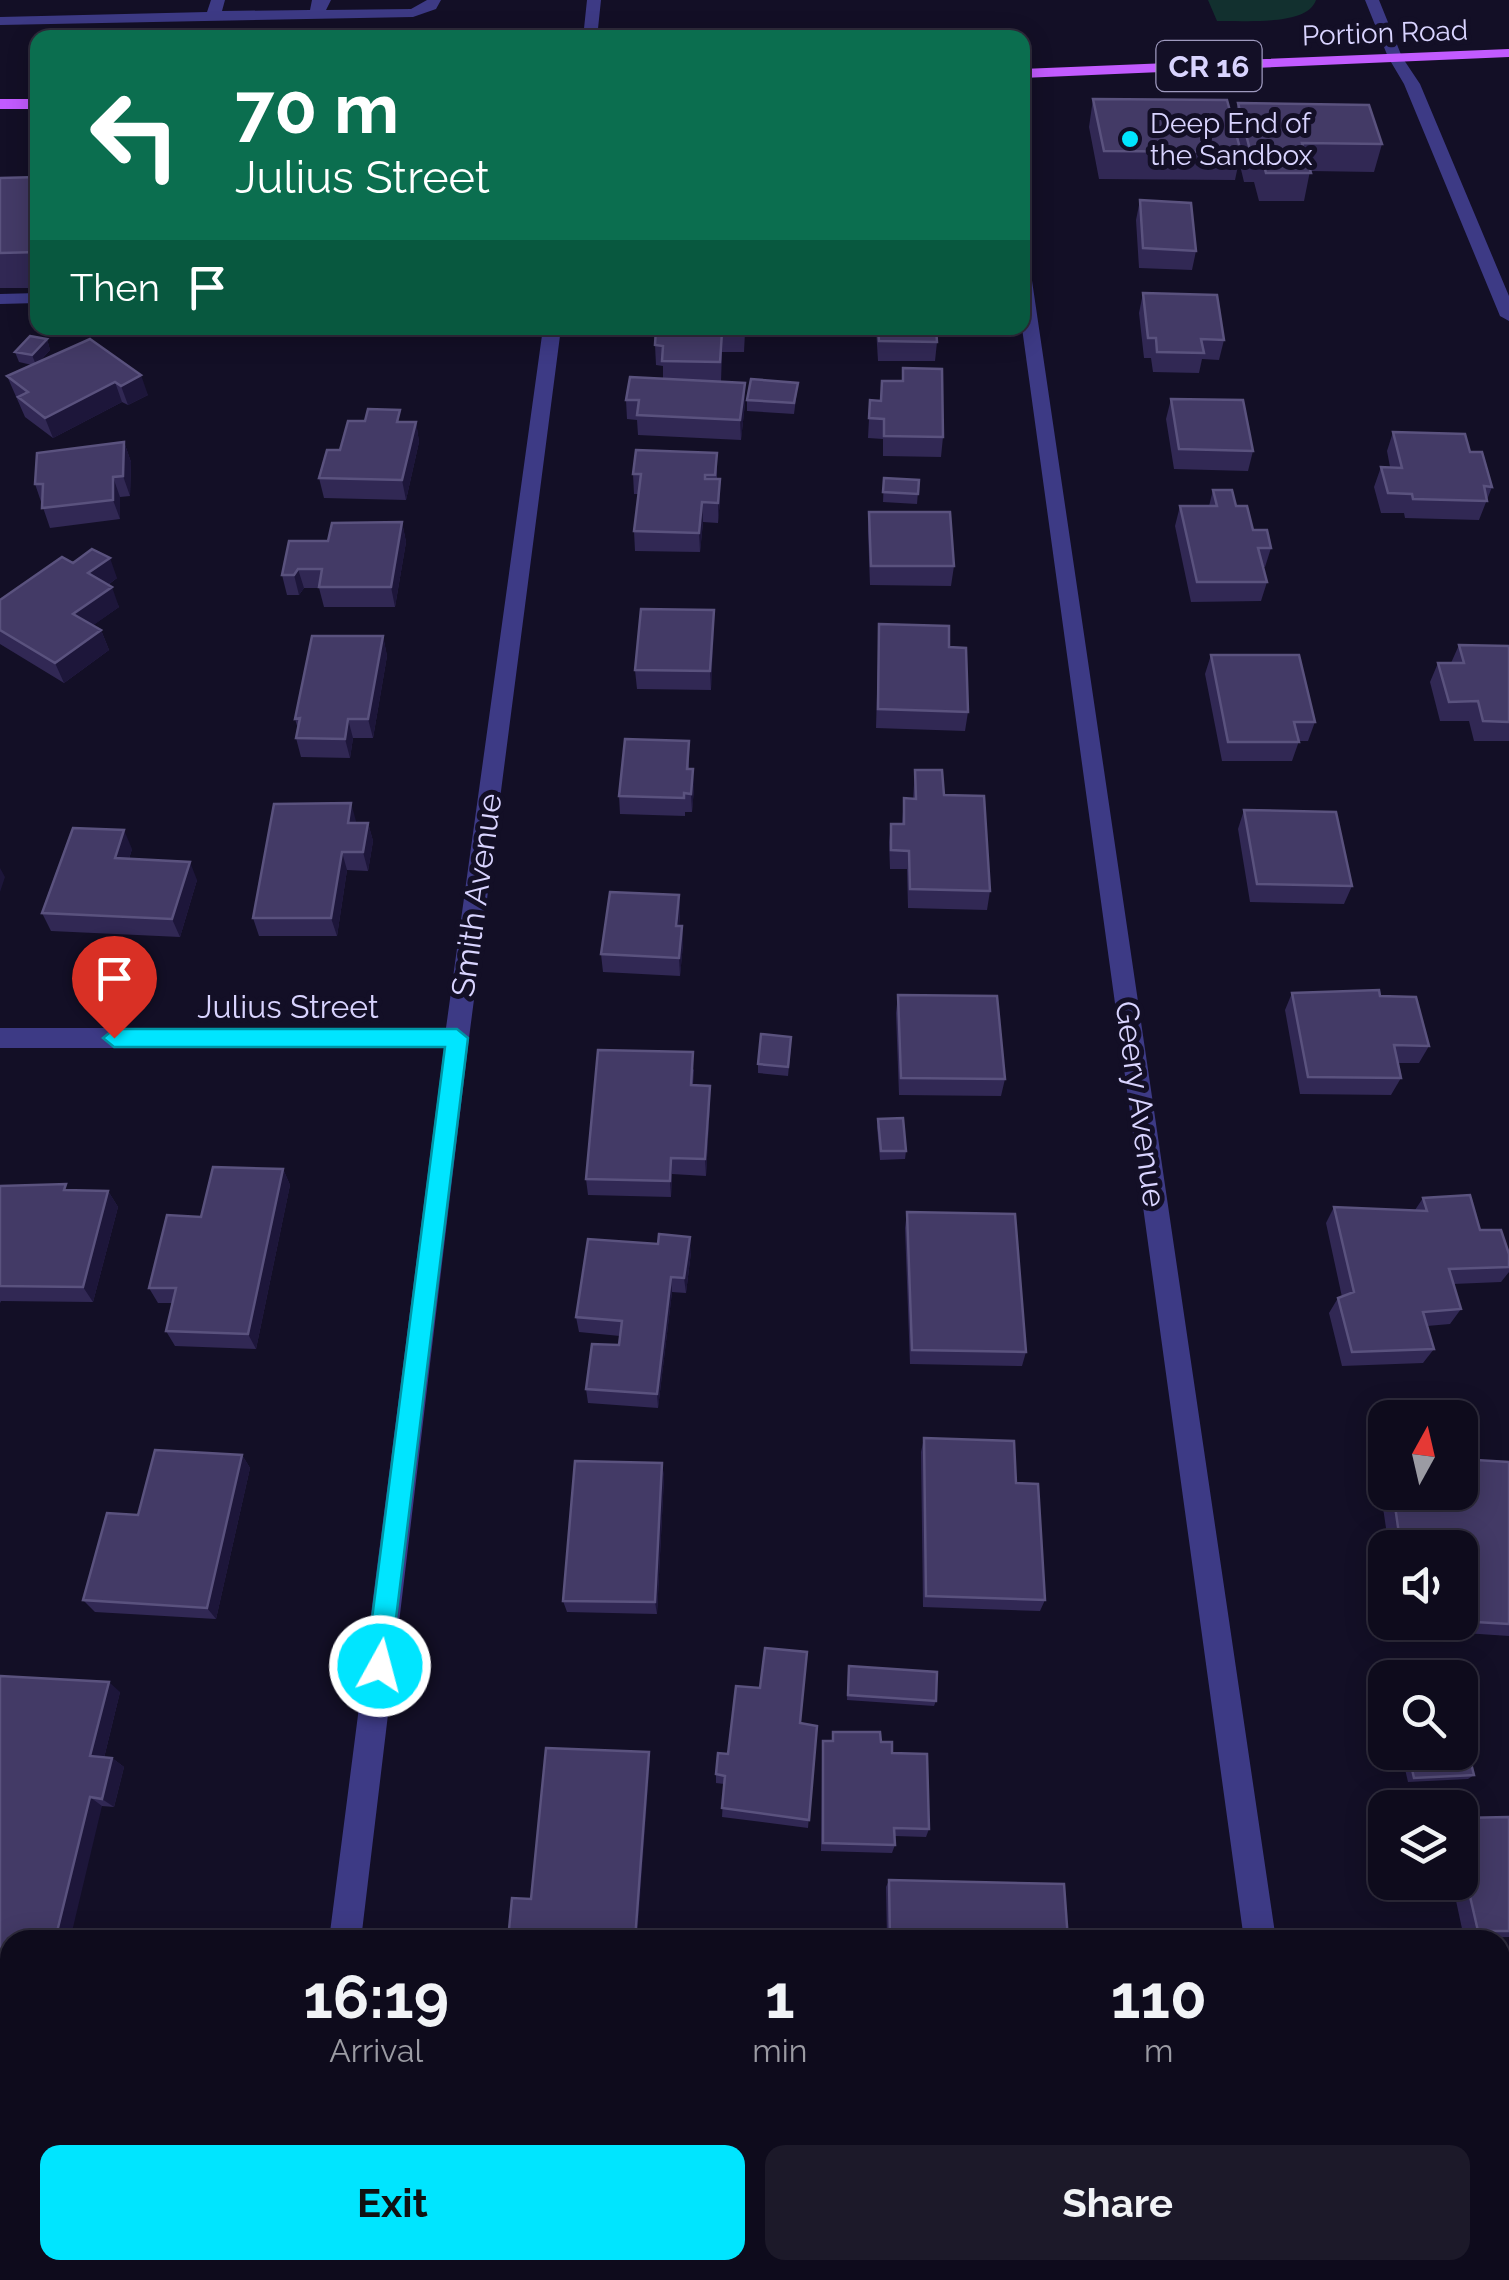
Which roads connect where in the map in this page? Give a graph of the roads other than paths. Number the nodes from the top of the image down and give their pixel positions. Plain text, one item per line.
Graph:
1 (434, 0) edge
2 (594, 0) edge
3 (1372, 0) edge
4 (320, 5) edge
5 (215, 8) edge
6 (0, 21) edge
7 (591, 30) edge
8 (1509, 53) edge
9 (1395, 58) junction
10 (1030, 74) edge
11 (30, 105) edge
12 (0, 107) edge
13 (30, 298) edge
14 (0, 299) edge
15 (1509, 316) edge
16 (1030, 323) edge
17 (551, 335) edge
18 (0, 1038) edge
19 (457, 1038) junction
20 (347, 1930) edge
21 (1259, 1930) edge

1 - 4 street
2 - 7 street
3 - 9 street
4 - 5 street
5 - 6 street
8 - 9 main road, Portion Road / CR 16
9 - 10 main road, Portion Road / CR 16
9 - 15 street
11 - 12 street
13 - 14 street
16 - 21 street, Geery Avenue
17 - 19 street, Smith Avenue
18 - 19 street, Julius Street
19 - 20 street, Smith Avenue

